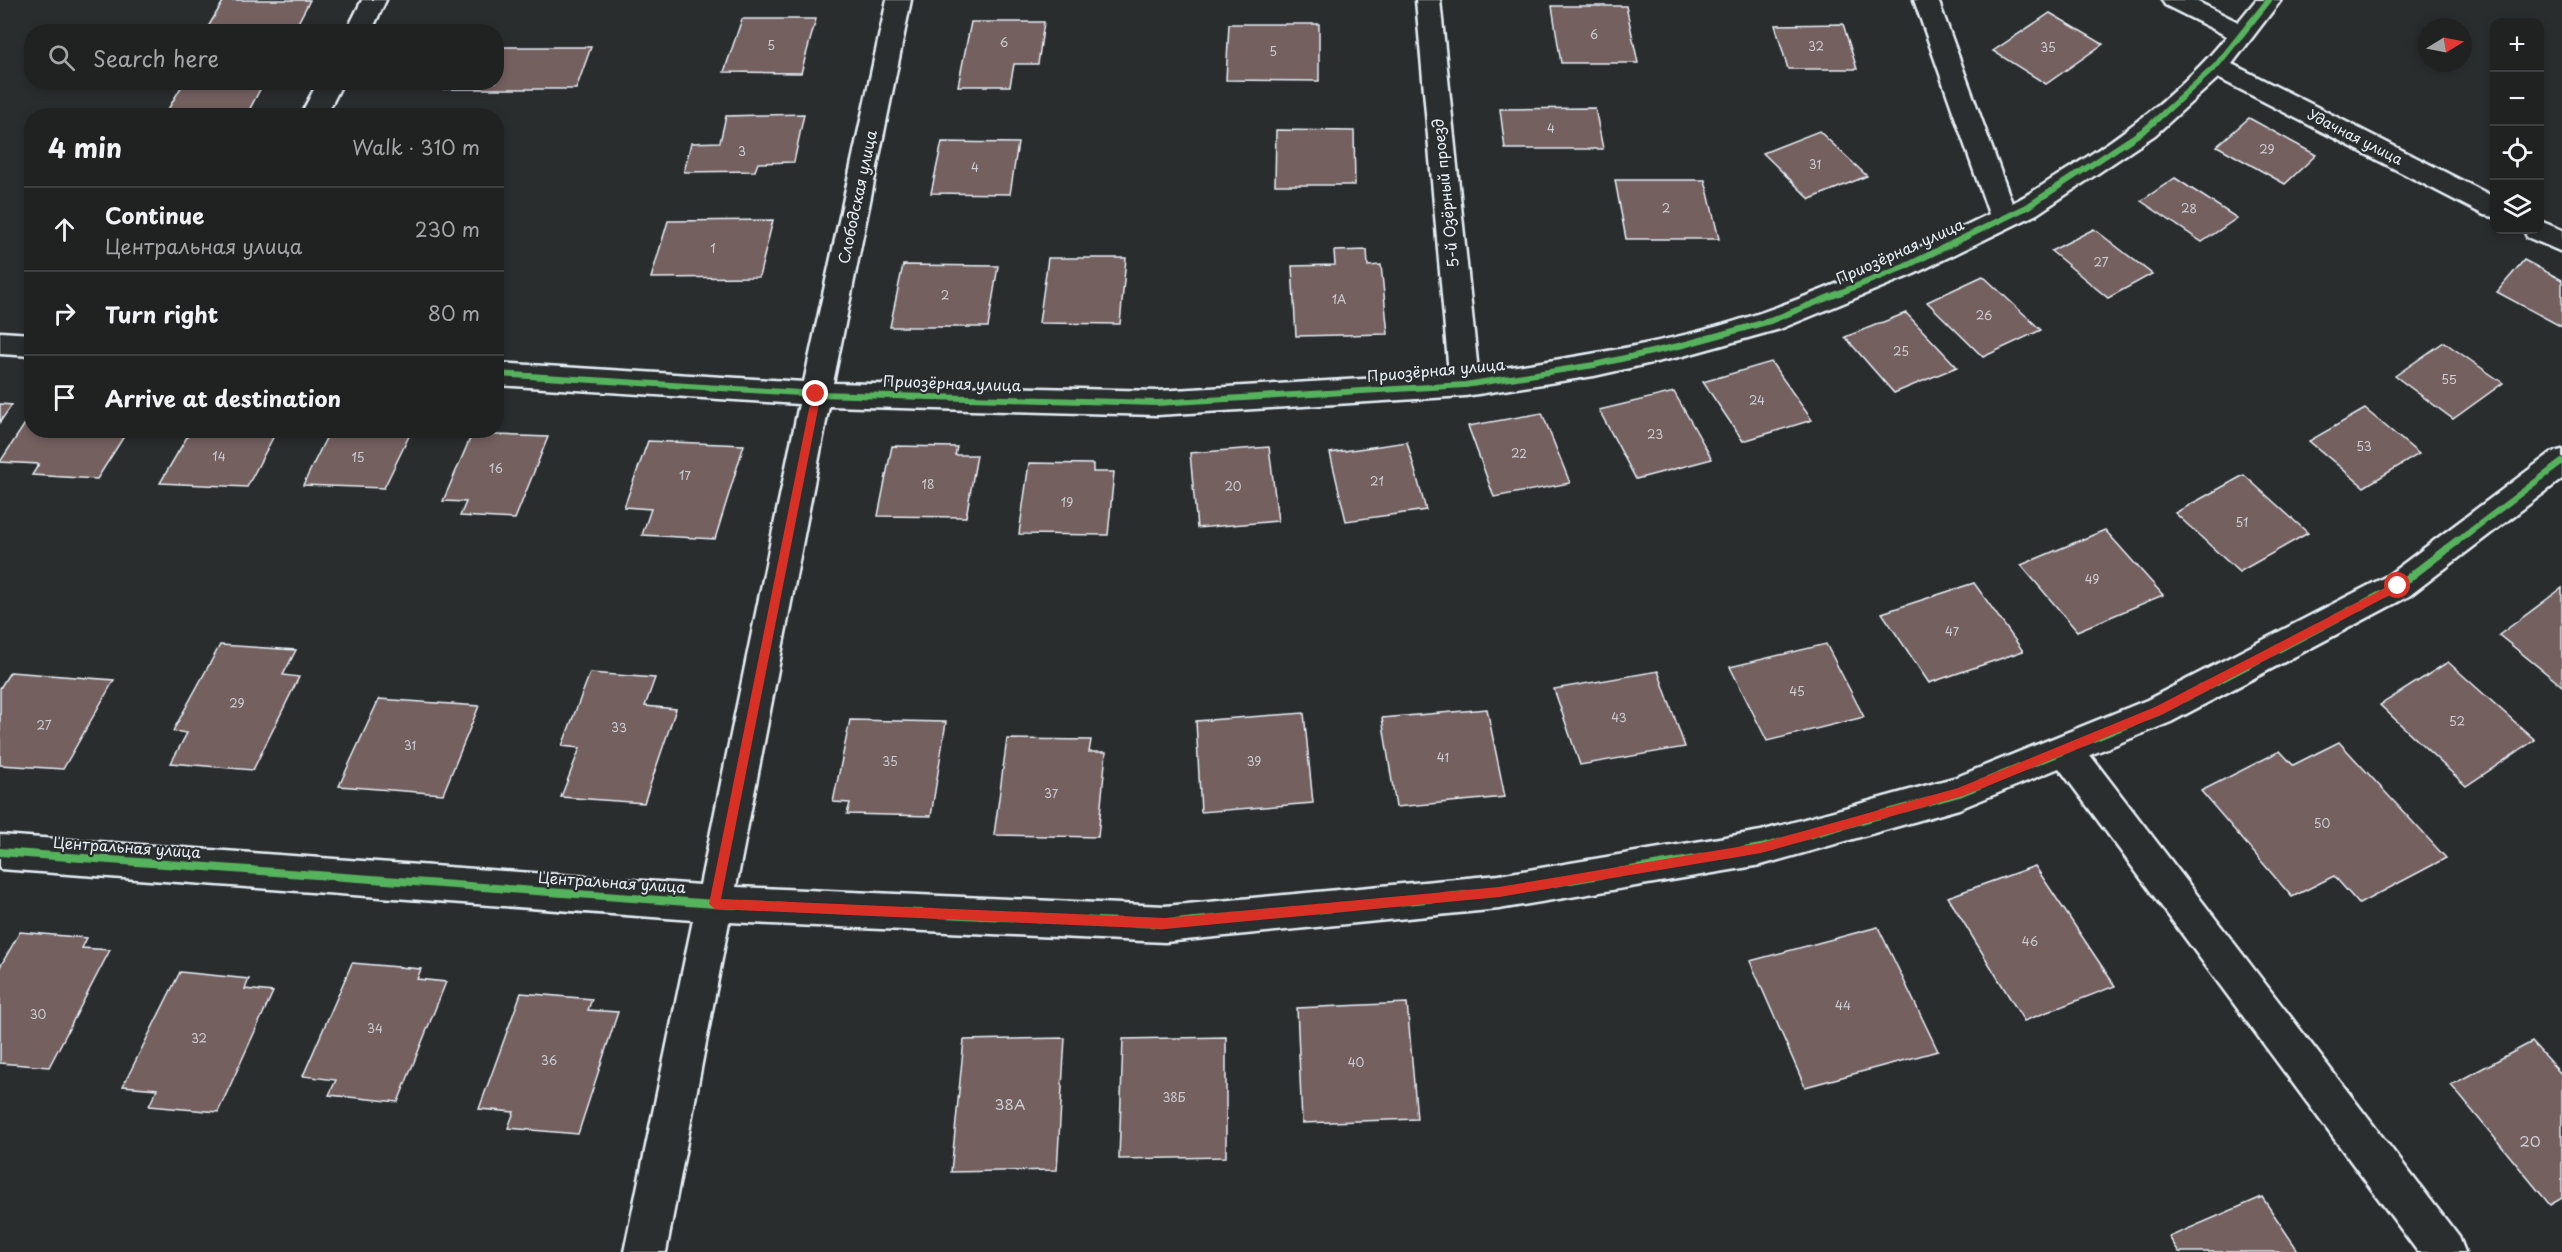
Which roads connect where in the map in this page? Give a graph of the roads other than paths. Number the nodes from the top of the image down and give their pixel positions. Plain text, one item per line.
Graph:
1 (374, 0) edge
2 (899, 0) edge
3 (1428, 0) edge
4 (1926, 0) edge
5 (2174, 0) edge
6 (2269, 0) edge
7 (362, 24) edge
8 (2242, 34) junction
9 (2216, 66) junction
10 (327, 90) edge
11 (317, 108) edge
12 (2490, 206) edge
13 (2004, 218) junction
14 (2544, 233) edge
15 (2562, 242) edge
16 (0, 343) edge
17 (24, 344) edge
18 (504, 374) edge
19 (1465, 385) junction
20 (816, 394) junction
21 (2562, 462) edge
22 (2065, 750) junction
23 (0, 852) edge
24 (715, 904) junction
25 (645, 1252) edge
26 (2444, 1252) edge

1 - 7 street
2 - 20 street, Слободская улица
3 - 19 street, 5-й Озёрный проезд
4 - 13 street
5 - 8 street
6 - 8 street, Приозёрная улица
8 - 9 street, Приозёрная улица
9 - 12 street, Удачная улица
9 - 13 street, Приозёрная улица
10 - 11 street
13 - 19 street, Приозёрная улица
14 - 15 street
16 - 17 street
18 - 20 street, Приозёрная улица
19 - 20 street, Приозёрная улица
20 - 24 street, Слободская улица
21 - 22 street, Центральная улица
22 - 24 street, Центральная улица
22 - 26 street
23 - 24 street, Центральная улица
24 - 25 street, Слободская улица

